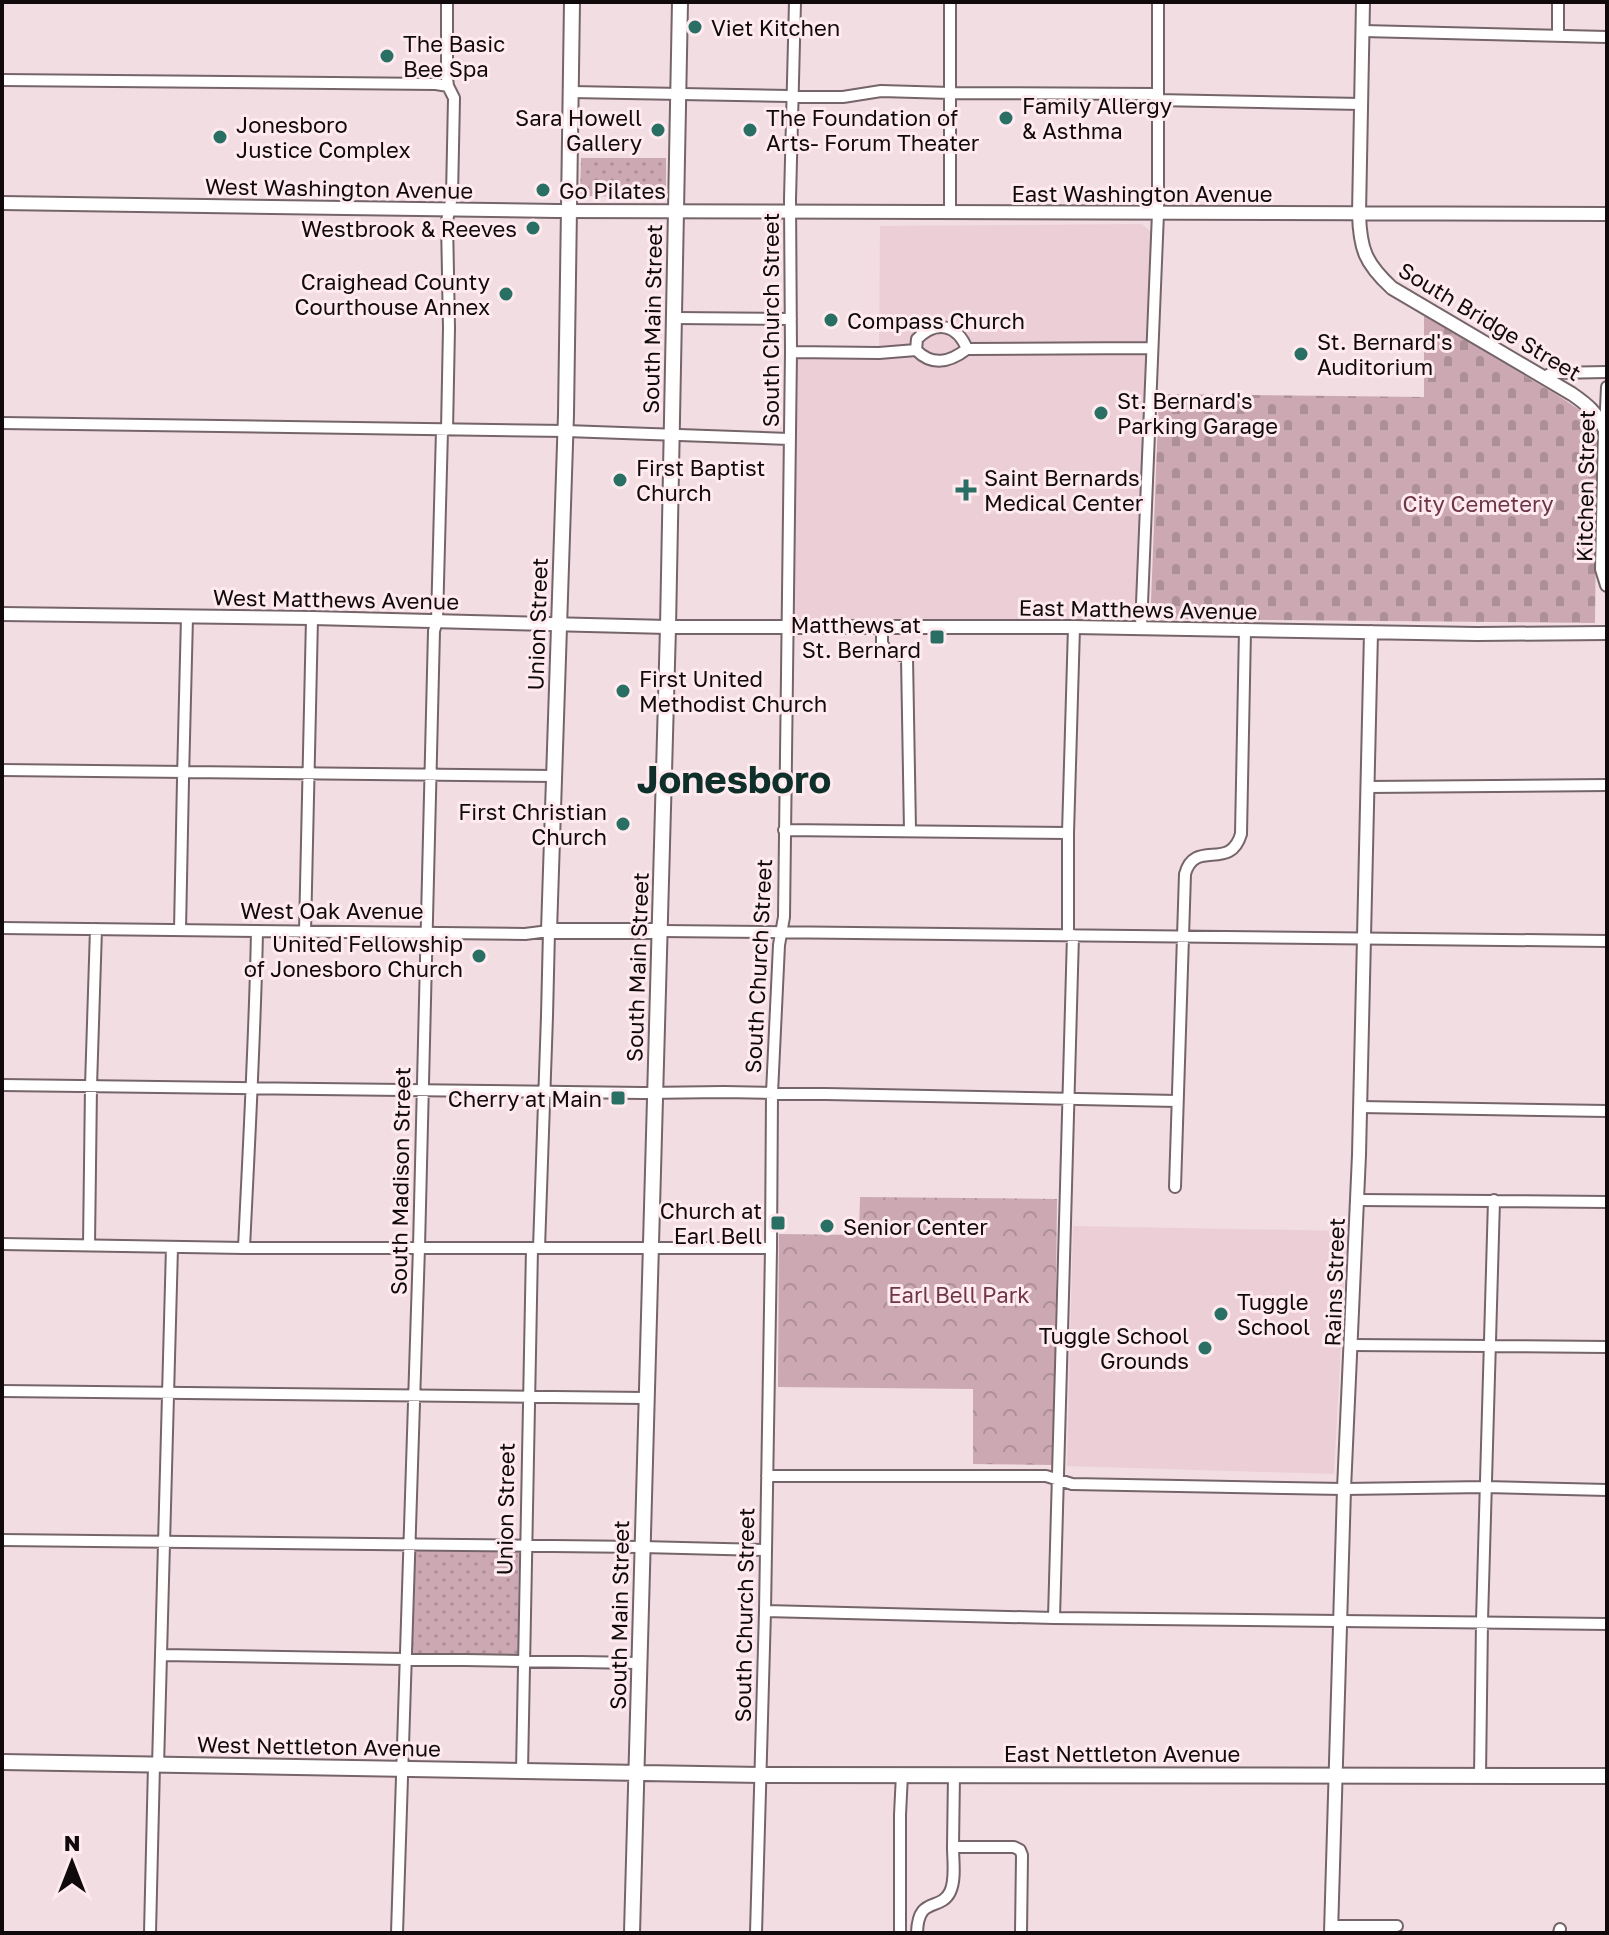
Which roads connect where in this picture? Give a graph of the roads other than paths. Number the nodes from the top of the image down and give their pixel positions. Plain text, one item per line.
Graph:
1 (447, 2) edge
2 (572, 2) edge
3 (680, 2) edge
4 (795, 2) edge
5 (950, 2) edge
6 (1158, 2) edge
7 (1363, 2) edge
8 (1558, 2) edge
9 (1363, 31) junction
10 (1558, 36) junction
11 (1607, 37) edge
12 (2, 80) edge
13 (448, 86) junction
14 (571, 92) junction
15 (950, 93) junction
16 (679, 94) junction
17 (792, 96) junction
18 (1156, 97) junction
19 (1361, 104) junction
20 (2, 203) edge
21 (449, 208) junction
22 (570, 211) junction
23 (676, 211) junction
24 (790, 211) junction
25 (950, 212) junction
26 (1158, 213) junction
27 (1359, 214) junction
28 (1607, 214) edge
29 (675, 318) junction
30 (791, 319) junction
31 (1151, 348) junction
32 (967, 349) junction
33 (916, 350) junction
34 (791, 352) junction
35 (1607, 372) edge
36 (1544, 377) junction
37 (1607, 387) edge
38 (2, 423) edge
39 (444, 430) junction
40 (1605, 430) edge
41 (566, 431) junction
42 (673, 436) junction
43 (789, 439) junction
44 (1607, 585) edge
45 (2, 614) edge
46 (187, 617) junction
47 (312, 618) junction
48 (437, 621) junction
49 (559, 625) junction
50 (668, 627) junction
51 (788, 627) junction
52 (882, 627) junction
53 (1074, 627) junction
54 (1141, 628) junction
55 (1245, 630) junction
56 (1371, 632) junction
57 (1607, 633) edge
58 (2, 770) edge
59 (183, 772) junction
60 (307, 773) junction
61 (431, 775) junction
62 (553, 776) junction
63 (1607, 785) edge
64 (1367, 787) junction
65 (784, 830) junction
66 (910, 831) junction
67 (1068, 833) junction
68 (2, 928) edge
69 (96, 929) junction
70 (180, 930) junction
71 (257, 931) junction
72 (549, 931) junction
73 (661, 931) junction
74 (305, 932) junction
75 (426, 932) junction
76 (781, 932) junction
77 (1070, 935) junction
78 (1184, 937) junction
79 (1364, 938) junction
80 (1607, 941) edge
81 (2, 1085) edge
82 (91, 1086) junction
83 (253, 1088) junction
84 (423, 1089) junction
85 (544, 1091) junction
86 (655, 1093) junction
87 (772, 1093) junction
88 (1069, 1100) junction
89 (1177, 1101) junction
90 (1360, 1107) junction
91 (1607, 1111) edge
92 (1175, 1187) dead end
93 (1358, 1200) junction
94 (1494, 1200) junction
95 (1607, 1202) edge
96 (2, 1244) edge
97 (89, 1245) junction
98 (172, 1247) junction
99 (419, 1247) junction
100 (651, 1247) junction
101 (244, 1248) junction
102 (535, 1248) junction
103 (771, 1248) junction
104 (1352, 1345) junction
105 (1490, 1346) junction
106 (1607, 1347) edge
107 (2, 1391) edge
108 (168, 1392) junction
109 (414, 1395) junction
110 (529, 1397) junction
111 (646, 1398) junction
112 (767, 1476) junction
113 (1058, 1480) junction
114 (1486, 1487) junction
115 (1344, 1489) junction
116 (1607, 1490) edge
117 (2, 1540) edge
118 (164, 1542) junction
119 (410, 1544) junction
120 (526, 1545) junction
121 (642, 1547) junction
122 (766, 1550) junction
123 (765, 1611) junction
124 (1054, 1618) junction
125 (1339, 1620) junction
126 (1482, 1621) junction
127 (1607, 1624) edge
128 (162, 1655) junction
129 (406, 1659) junction
130 (524, 1661) junction
131 (639, 1663) junction
132 (2, 1762) edge
133 (156, 1766) junction
134 (402, 1769) junction
135 (522, 1771) junction
136 (636, 1774) junction
137 (902, 1774) junction
138 (954, 1774) junction
139 (761, 1775) junction
140 (1335, 1775) junction
141 (1480, 1776) junction
142 (1607, 1776) edge
143 (953, 1847) junction
144 (1397, 1926) dead end
145 (1331, 1930) edge
146 (150, 1933) edge
147 (397, 1933) edge
148 (632, 1933) edge
149 (756, 1933) edge
150 (900, 1933) edge
151 (917, 1933) edge
152 (1021, 1933) edge

1 - 13 street, South Madison Street
2 - 14 main road, Union Street
3 - 16 main road, South Main Street
4 - 17 street, South Church Street
5 - 15 street
6 - 18 street
7 - 9 street, South Bridge Street
8 - 10 street
9 - 10 street
9 - 19 street, South Bridge Street
10 - 11 street
12 - 13 street
13 - 21 street, South Madison Street
14 - 16 street
14 - 22 main road, Union Street
15 - 17 street
15 - 18 street
15 - 25 street
16 - 17 street
16 - 23 main road, South Main Street
17 - 24 street, South Church Street
18 - 19 street
18 - 26 street
19 - 27 street, South Bridge Street
20 - 21 street, West Washington Avenue
21 - 22 street, West Washington Avenue
21 - 39 street, South Madison Street
22 - 23 street, West Washington Avenue
22 - 41 main road, Union Street
23 - 24 street, East Washington Avenue
23 - 29 main road, South Main Street
24 - 25 street, East Washington Avenue
24 - 30 street, South Church Street
25 - 26 street, East Washington Avenue
26 - 27 street, East Washington Avenue
26 - 31 street
27 - 28 street, East Washington Avenue
27 - 36 street, South Bridge Street
29 - 30 street
29 - 42 main road, South Main Street
30 - 34 street, South Church Street
31 - 32 street
31 - 54 street
32 - 33 street
32 - 33 street
33 - 34 street
34 - 43 street, South Church Street
35 - 36 street
36 - 40 street, South Bridge Street
37 - 40 street, Kitchen Street
38 - 39 street
39 - 41 street
39 - 48 street, South Madison Street
40 - 44 street, Kitchen Street
41 - 42 street
41 - 49 main road, Union Street
42 - 43 street
42 - 50 main road, South Main Street
43 - 51 street, South Church Street
45 - 46 street, West Matthews Avenue
46 - 47 street, West Matthews Avenue
46 - 59 street
47 - 48 street, West Matthews Avenue
47 - 60 street
48 - 49 street, West Matthews Avenue
48 - 61 street, South Madison Street
49 - 50 street, West Matthews Avenue
49 - 62 main road, Union Street
50 - 51 street, East Matthews Avenue
50 - 73 main road, South Main Street
51 - 52 street, East Matthews Avenue
51 - 65 street, South Church Street
52 - 53 street, East Matthews Avenue
52 - 66 street
53 - 54 street, East Matthews Avenue
53 - 67 street
54 - 55 street, East Matthews Avenue
55 - 56 street, East Matthews Avenue
55 - 78 street
56 - 57 street, East Matthews Avenue
56 - 64 street, Rains Street
58 - 59 street
59 - 60 street
59 - 70 street
60 - 61 street
60 - 74 street
61 - 62 street
61 - 75 street, South Madison Street
62 - 72 main road, Union Street
63 - 64 street
64 - 79 street, Rains Street
65 - 66 street
65 - 76 street, South Church Street
66 - 67 street
67 - 77 street
68 - 69 street, West Oak Avenue
69 - 70 street, West Oak Avenue
69 - 82 street
70 - 71 street, West Oak Avenue
71 - 74 street, West Oak Avenue
71 - 83 street
72 - 73 main road, West Oak Avenue
72 - 75 street, West Oak Avenue
72 - 85 street, Union Street
73 - 76 street
73 - 86 main road, South Main Street
74 - 75 street, West Oak Avenue
75 - 84 street, South Madison Street
76 - 77 street
76 - 87 street, South Church Street
77 - 78 street
77 - 88 street
78 - 79 street
78 - 89 street
79 - 80 street
79 - 90 street, Rains Street
81 - 82 street
82 - 83 street
82 - 97 street
83 - 84 street
83 - 101 street
84 - 85 street
84 - 99 street, South Madison Street
85 - 86 street
85 - 102 street, Union Street
86 - 87 street
86 - 100 main road, South Main Street
87 - 88 street
87 - 103 street, South Church Street
88 - 89 street
88 - 113 street
89 - 92 street
90 - 91 street
90 - 93 street, Rains Street
93 - 94 street
93 - 104 street, Rains Street
94 - 95 street
94 - 105 street
96 - 97 street
97 - 98 street
98 - 101 street
98 - 108 street
99 - 101 street
99 - 102 street
99 - 109 street, South Madison Street
100 - 102 street
100 - 103 street
100 - 111 main road, South Main Street
102 - 110 street, Union Street
103 - 112 street, South Church Street
104 - 105 street
104 - 115 street, Rains Street
105 - 106 street
105 - 114 street
107 - 108 street
108 - 109 street
108 - 118 street
109 - 110 street
109 - 119 street, South Madison Street
110 - 111 street
110 - 120 street, Union Street
111 - 121 main road, South Main Street
112 - 113 street
112 - 122 street, South Church Street
113 - 115 street
113 - 124 street
114 - 115 street
114 - 116 street
114 - 126 street
115 - 125 street, Rains Street
117 - 118 street
118 - 119 street
118 - 128 street
119 - 120 street
119 - 129 street, South Madison Street
120 - 121 street
120 - 130 street, Union Street
121 - 122 street
121 - 131 main road, South Main Street
122 - 123 street, South Church Street
123 - 124 street
123 - 139 street, South Church Street
124 - 125 street
125 - 126 street
125 - 140 street, Rains Street
126 - 127 street
126 - 141 street
128 - 129 street
128 - 133 street
129 - 130 street
129 - 134 street, South Madison Street
130 - 131 street
130 - 135 street, Union Street
131 - 136 main road, South Main Street
132 - 133 main road, West Nettleton Avenue
133 - 134 main road, West Nettleton Avenue
133 - 146 street
134 - 135 main road, West Nettleton Avenue
134 - 147 street, South Madison Street
135 - 136 main road, West Nettleton Avenue
136 - 139 main road, East Nettleton Avenue
136 - 148 main road, South Main Street
137 - 138 main road, East Nettleton Avenue
137 - 139 main road, East Nettleton Avenue
137 - 150 street
138 - 140 main road, East Nettleton Avenue
138 - 143 street
139 - 149 street, South Church Street
140 - 141 main road, East Nettleton Avenue
140 - 145 street, Rains Street
141 - 142 main road, East Nettleton Avenue
143 - 151 street
143 - 152 street
144 - 145 street

